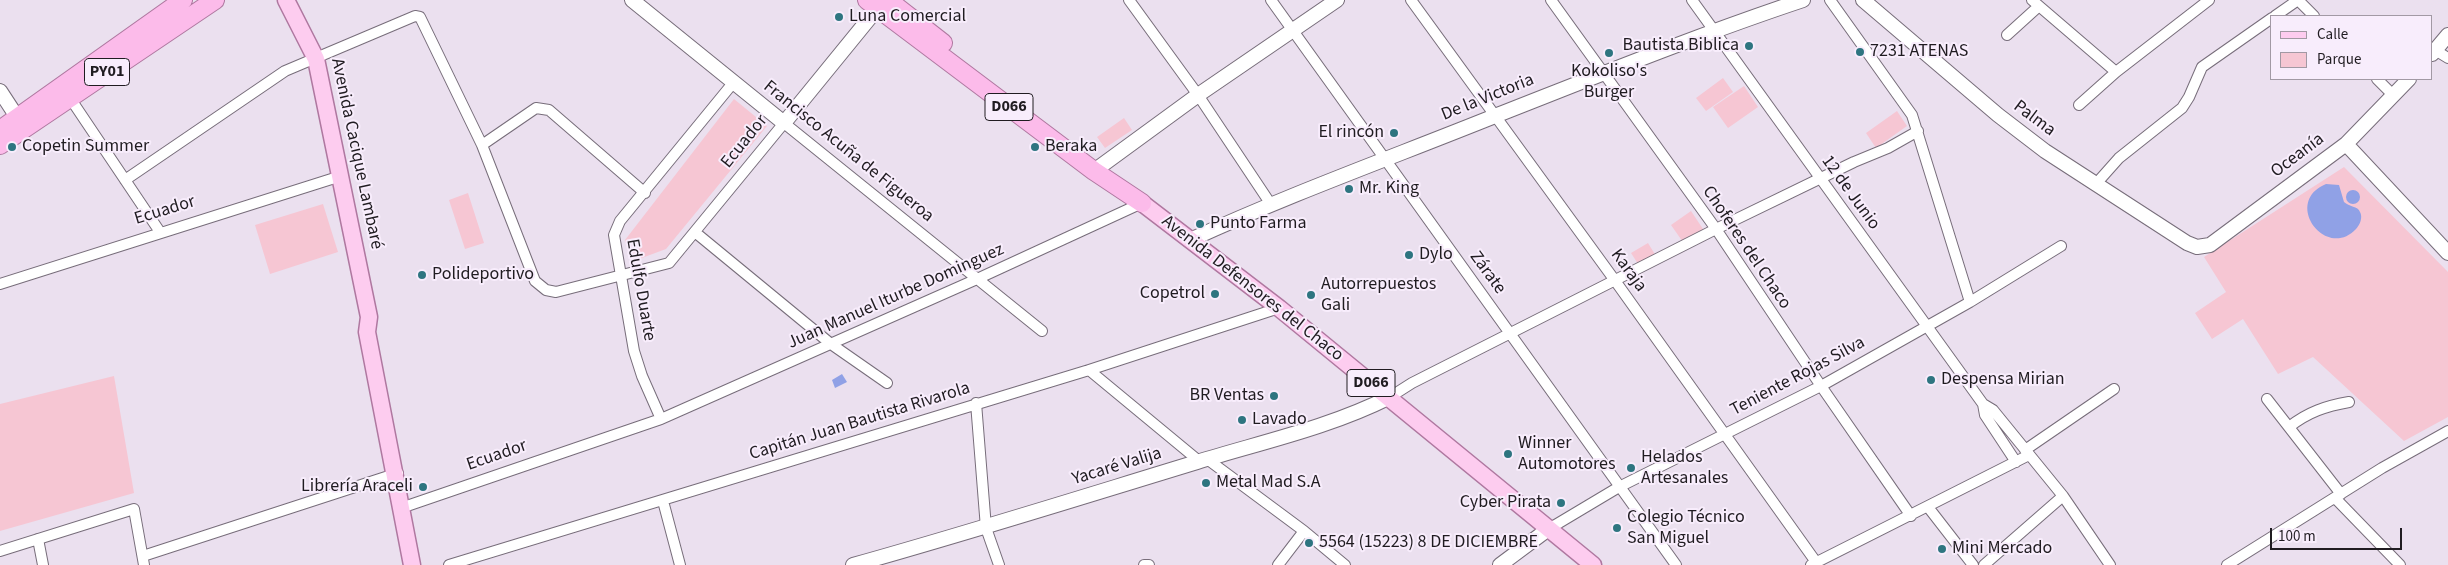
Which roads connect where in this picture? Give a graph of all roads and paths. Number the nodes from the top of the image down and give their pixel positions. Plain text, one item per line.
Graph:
1 (183, 0) edge
2 (215, 0) edge
3 (286, 0) edge
4 (632, 0) edge
5 (1129, 0) edge
6 (1271, 0) edge
7 (1337, 0) edge
8 (1411, 0) edge
9 (1551, 0) edge
10 (1692, 0) edge
11 (1803, 0) edge
12 (1830, 0) edge
13 (1863, 0) edge
14 (2191, 0) edge
15 (2209, 0) edge
16 (2298, 0) edge
17 (878, 3) edge
18 (2035, 3) edge
19 (2199, 8) junction
20 (2276, 15) edge
21 (2313, 15) edge
22 (2270, 19) edge
23 (1714, 30) junction
24 (1293, 31) junction
25 (2007, 35) dead end
26 (2448, 35) edge
27 (2434, 52) edge
28 (2448, 58) edge
29 (316, 59) junction
30 (1603, 72) junction
31 (2116, 72) junction
32 (2378, 80) edge
33 (2408, 80) edge
34 (733, 83) junction
35 (0, 90) edge
36 (1198, 96) junction
37 (2394, 96) junction
38 (70, 98) junction
39 (2078, 105) dead end
40 (1495, 116) junction
41 (17, 117) junction
42 (784, 123) junction
43 (0, 130) edge
44 (1918, 131) junction
45 (2346, 144) junction
46 (0, 145) edge
47 (482, 145) junction
48 (1385, 159) junction
49 (1097, 168) junction
50 (341, 176) junction
51 (1820, 179) junction
52 (125, 180) junction
53 (2095, 185) junction
54 (645, 193) junction
55 (1142, 203) junction
56 (1270, 204) junction
57 (1716, 230) junction
58 (160, 232) junction
59 (696, 232) junction
60 (1190, 240) junction
61 (2060, 246) dead end
62 (2197, 247) joint
63 (2448, 253) edge
64 (620, 277) junction
65 (977, 280) junction
66 (1616, 282) junction
67 (0, 284) edge
68 (1970, 302) junction
69 (1279, 308) junction
70 (1926, 326) junction
71 (1042, 331) dead end
72 (1511, 333) junction
73 (831, 344) junction
74 (1088, 370) junction
75 (887, 384) dead end
76 (1821, 386) junction
77 (2114, 389) dead end
78 (1390, 397) junction
79 (2268, 399) dead end
80 (2349, 402) dead end
81 (976, 403) junction
82 (1983, 404) junction
83 (661, 418) junction
84 (2289, 427) junction
85 (2448, 431) edge
86 (1724, 434) junction
87 (2027, 452) junction
88 (1203, 460) junction
89 (2016, 462) junction
90 (398, 473) junction
91 (1620, 487) junction
92 (2063, 496) junction
93 (2338, 496) junction
94 (663, 501) junction
95 (405, 507) junction
96 (1928, 507) junction
97 (1911, 516) junction
98 (986, 528) junction
99 (1547, 530) junction
100 (1304, 531) junction
101 (38, 539) junction
102 (0, 550) edge
103 (144, 561) edge
104 (1813, 564) edge
105 (43, 565) edge
106 (412, 565) edge
107 (420, 565) edge
108 (449, 565) edge
109 (680, 565) edge
110 (853, 565) edge
111 (999, 565) edge
112 (1278, 565) edge
113 (1345, 565) edge
114 (1500, 565) edge
115 (1593, 565) edge
116 (1676, 565) edge
117 (1973, 565) edge
118 (1984, 565) edge
119 (2110, 565) edge
120 (2227, 565) edge
121 (2400, 565) edge

1 - 41 highway, PY01
2 - 38 highway, PY01
3 - 29 main road, Avenida Cacique Lambaré
4 - 34 street, Francisco Acuña de Figueroa
5 - 36 street
6 - 24 street, Zárate
7 - 24 street
8 - 40 street, Karaja
9 - 30 street, Choferes del Chaco
10 - 23 street, 12 de Junio
11 - 23 street, De la Victoria
12 - 44 street
13 - 53 street, Palma
14 - 19 street
15 - 19 street
16 - 20 street
16 - 21 street
17 - 42 street, Ecuador
17 - 49 highway, Avenida Defensores del Chaco / D066
18 - 25 street
18 - 31 street
19 - 31 street
22 - 53 street
23 - 30 street, De la Victoria
23 - 51 street, 12 de Junio
24 - 36 street
24 - 48 street, Zárate
26 - 27 street
27 - 28 street
29 - 47 street
29 - 50 main road, Avenida Cacique Lambaré
29 - 52 street
30 - 40 street, De la Victoria
30 - 57 street, Choferes del Chaco
31 - 39 street
32 - 37 street
33 - 37 street, Oceanía
34 - 42 street, Francisco Acuña de Figueroa
34 - 54 street, Edulfo Duarte
35 - 41 street
36 - 49 street
36 - 56 street
37 - 45 street, Oceanía
38 - 46 highway, PY01
38 - 52 street
40 - 48 street, De la Victoria
40 - 66 street, Karaja
41 - 43 highway, PY01
42 - 59 street, Ecuador
42 - 65 street, Francisco Acuña de Figueroa
44 - 51 street
44 - 68 street
45 - 62 street, Oceanía
45 - 63 street
47 - 54 street
47 - 64 street, Ecuador
48 - 56 street, De la Victoria
48 - 72 street, Zárate
49 - 55 highway, Avenida Defensores del Chaco / D066
50 - 58 street, Ecuador
50 - 90 main road, Avenida Cacique Lambaré
51 - 57 street
51 - 70 street, 12 de Junio
52 - 58 street
53 - 62 street, Palma
54 - 64 street, Edulfo Duarte
55 - 60 main road, Avenida Defensores del Chaco / D066
55 - 65 street, Juan Manuel Iturbe Dominguez
56 - 60 street, De la Victoria
57 - 66 street
57 - 76 street, Choferes del Chaco
58 - 67 street, Ecuador
59 - 64 street, Ecuador
59 - 73 street
60 - 69 main road, Avenida Defensores del Chaco / D066
61 - 68 street, Teniente Rojas Silva
64 - 83 street, Edulfo Duarte
65 - 71 street, Francisco Acuña de Figueroa
65 - 73 street, Juan Manuel Iturbe Dominguez
66 - 72 street
66 - 86 street, Karaja
68 - 70 street, Teniente Rojas Silva
69 - 74 street, Capitán Juan Bautista Rivarola
69 - 78 main road, Avenida Defensores del Chaco / D066
70 - 76 street, Teniente Rojas Silva
70 - 82 street, 12 de Junio
72 - 78 street
72 - 91 street, Zárate
73 - 75 street
73 - 83 street, Juan Manuel Iturbe Dominguez
74 - 81 street, Capitán Juan Bautista Rivarola
74 - 88 street
76 - 86 street, Teniente Rojas Silva
76 - 97 street, Choferes del Chaco
77 - 87 street
78 - 88 street, Yacaré Valija
78 - 99 main road, Avenida Defensores del Chaco / D066
79 - 84 street
80 - 84 street
81 - 94 street, Capitán Juan Bautista Rivarola
81 - 98 street
82 - 87 street, 12 de Junio
82 - 89 street, 12 de Junio
83 - 95 street, Ecuador
84 - 93 street
85 - 93 street
86 - 91 street, Teniente Rojas Silva
86 - 104 street, Karaja
87 - 89 street
87 - 92 street, 12 de Junio
88 - 98 street, Yacaré Valija
88 - 100 street
89 - 96 street
90 - 95 main road, Avenida Cacique Lambaré
90 - 103 street
91 - 99 street, Teniente Rojas Silva
91 - 116 street, Zárate
92 - 118 street
92 - 119 street, 12 de Junio
93 - 120 street
93 - 121 street
94 - 108 street, Capitán Juan Bautista Rivarola
94 - 109 street
95 - 106 main road, Avenida Cacique Lambaré
95 - 107 main road, Avenida Cacique Lambaré
96 - 97 street
96 - 117 street
97 - 104 street
98 - 110 street, Yacaré Valija
98 - 111 street
99 - 114 street
99 - 115 main road, Avenida Defensores del Chaco / D066
100 - 112 street
100 - 113 street
101 - 102 street
101 - 103 street
101 - 105 street

